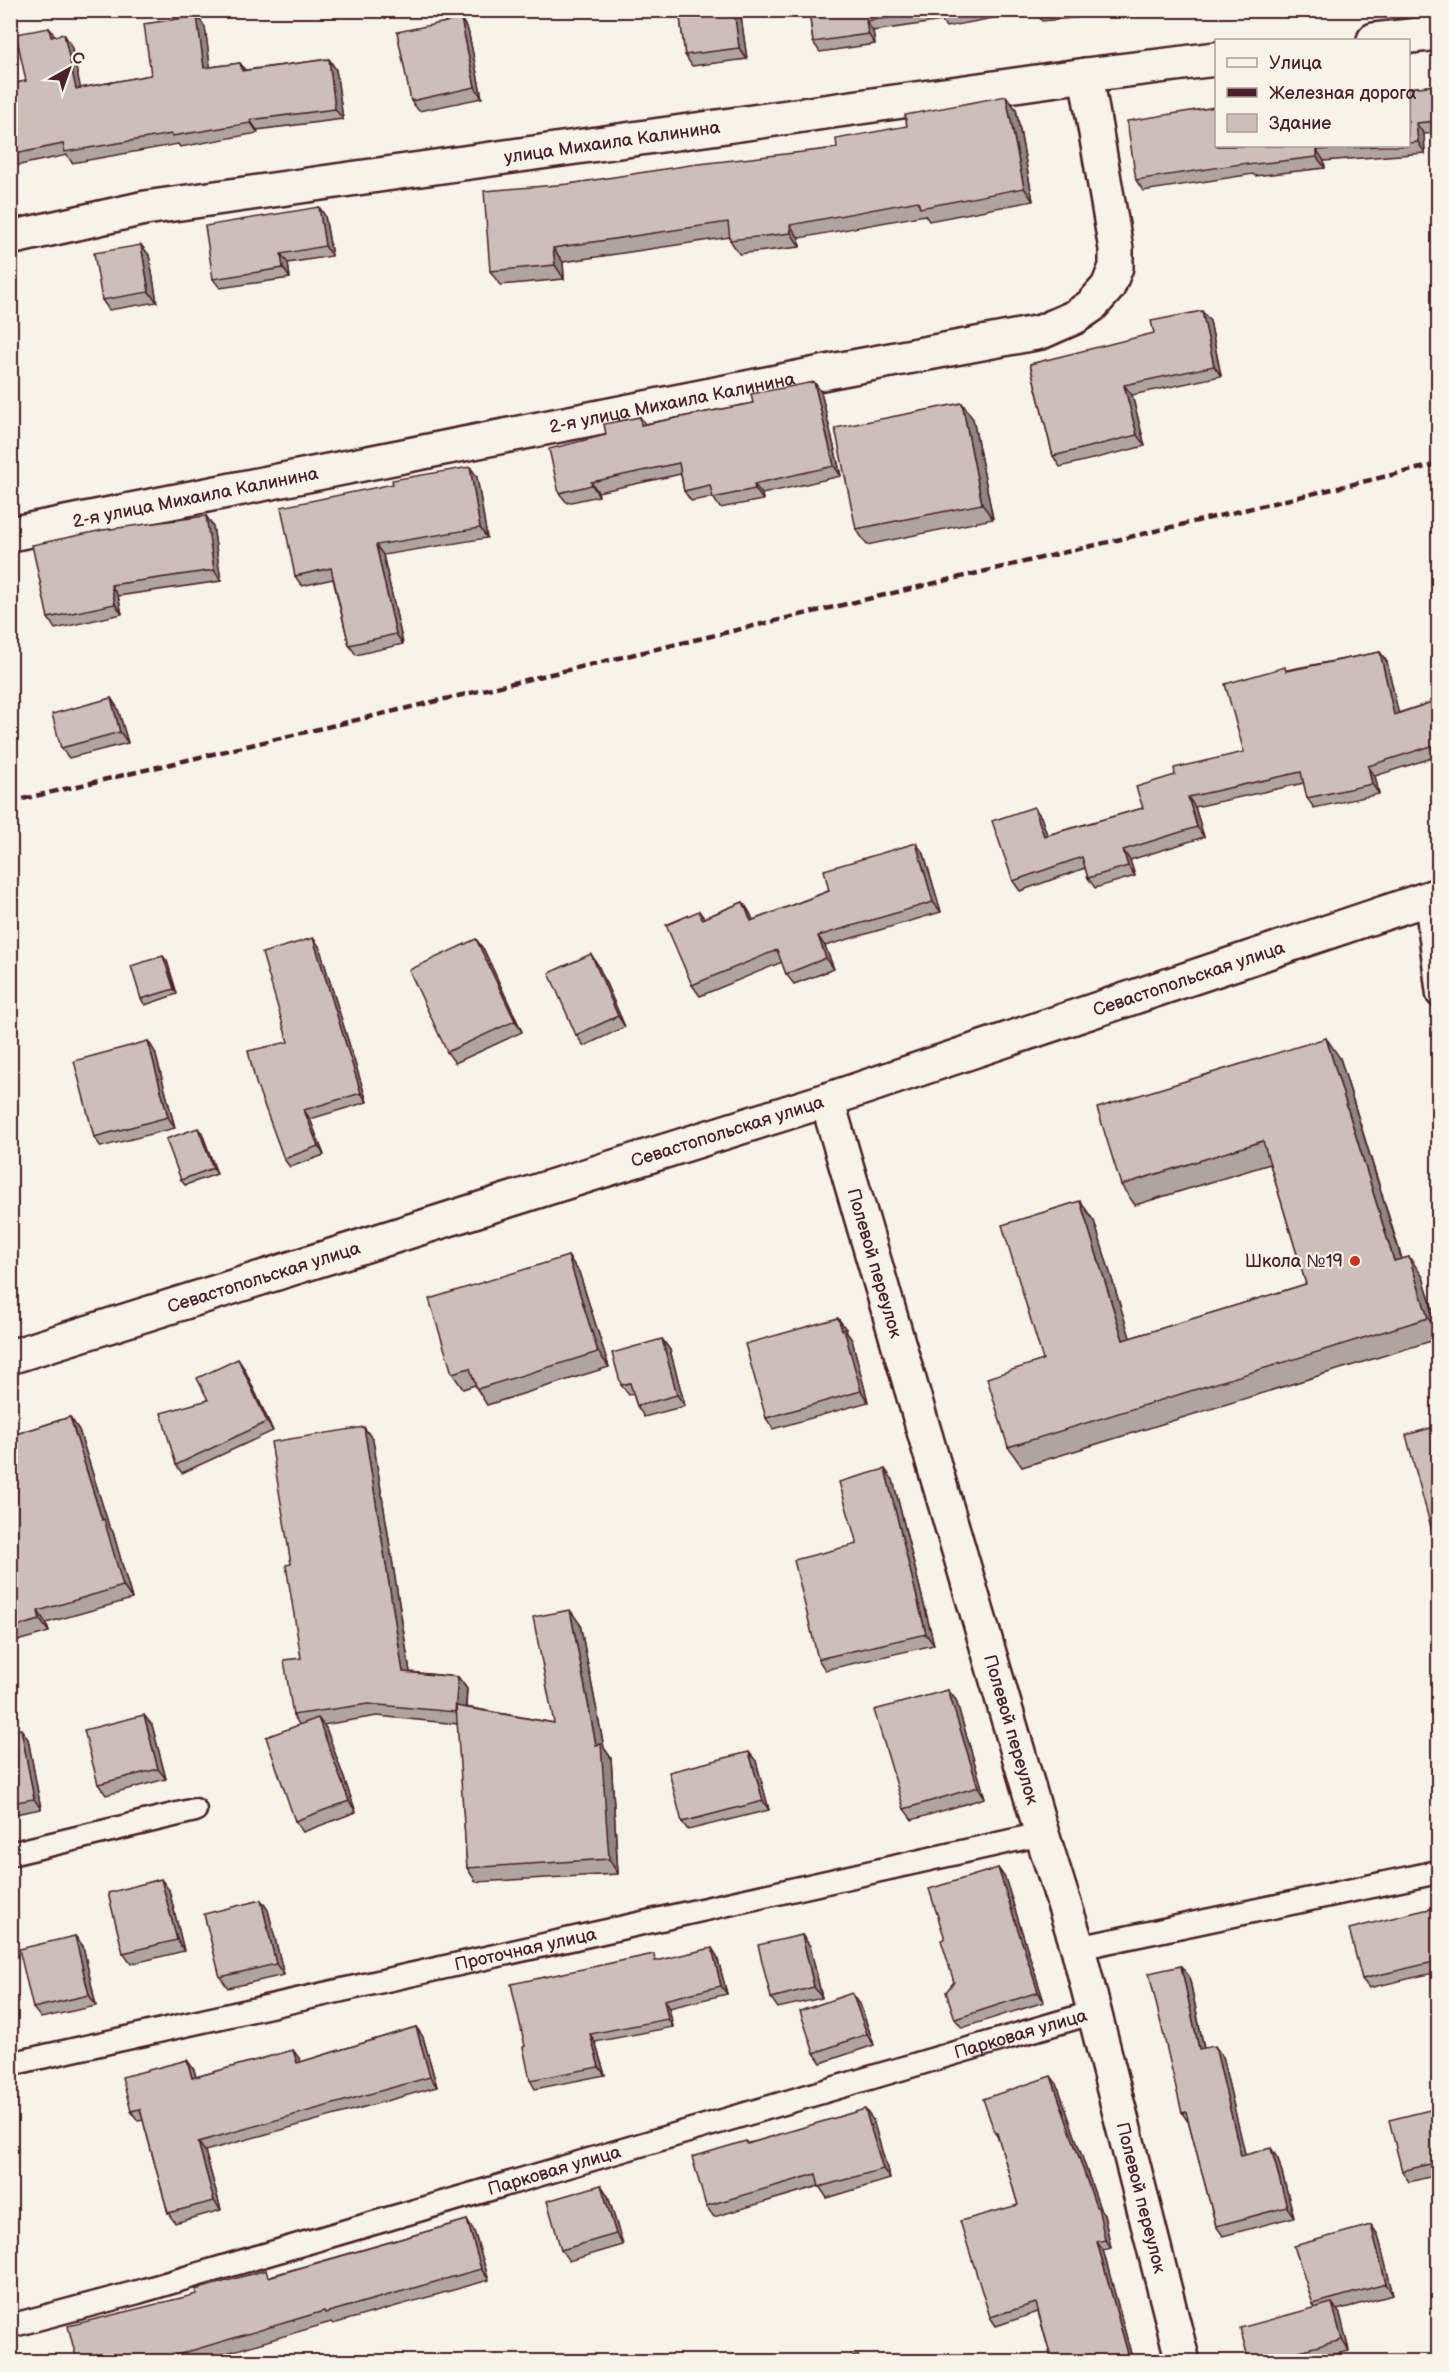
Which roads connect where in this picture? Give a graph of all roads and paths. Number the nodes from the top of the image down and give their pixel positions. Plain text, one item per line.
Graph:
1 (1438, 33) edge
2 (1383, 39) edge
3 (1215, 59) edge
4 (1086, 75) junction
5 (10, 238) edge
6 (10, 534) edge
7 (1432, 897) edge
8 (1438, 995) edge
9 (827, 1100) junction
10 (10, 1357) edge
11 (195, 1810) dead end
12 (1042, 1834) junction
13 (10, 1854) edge
14 (1438, 1872) edge
15 (1078, 1948) junction
16 (1095, 2012) junction
17 (10, 2064) edge
18 (10, 2326) edge
19 (1183, 2361) edge

1 - 2 street
3 - 4 street, улица Михаила Калинина
4 - 5 street, улица Михаила Калинина
4 - 6 street, 2-я улица Михаила Калинина
7 - 8 lane
7 - 9 street, Севастопольская улица
9 - 10 street, Севастопольская улица
9 - 12 street, Полевой переулок
11 - 13 lane
12 - 15 street, Полевой переулок
12 - 17 lane, Проточная улица
14 - 15 lane
15 - 16 street, Полевой переулок
16 - 18 lane, Парковая улица
16 - 19 street, Полевой переулок

